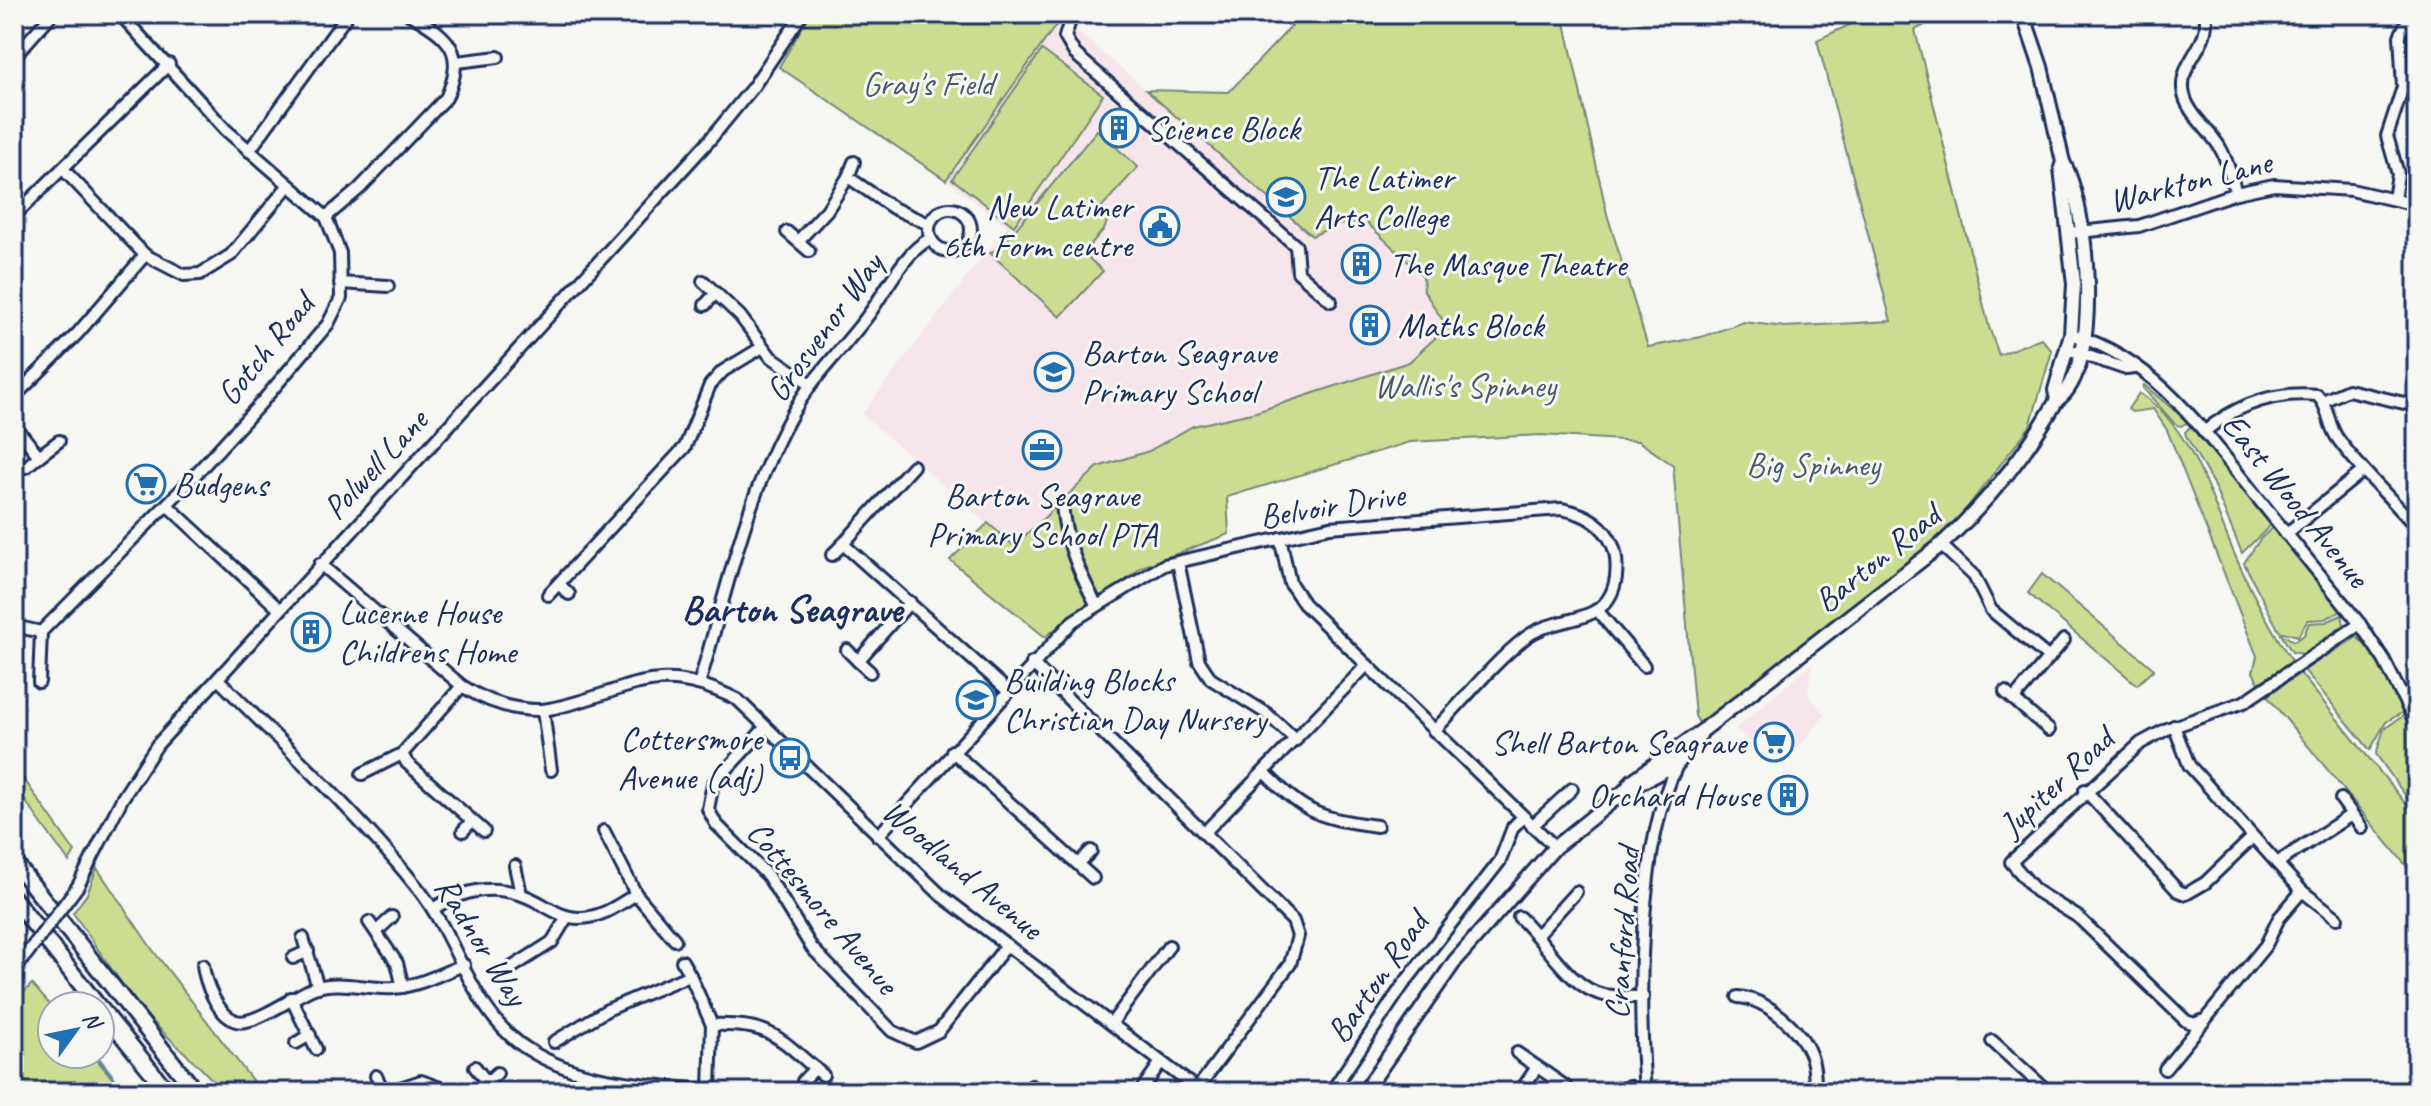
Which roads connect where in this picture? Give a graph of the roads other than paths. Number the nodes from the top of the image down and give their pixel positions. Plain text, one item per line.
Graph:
1 (52, 14) edge
2 (120, 14) edge
3 (348, 14) edge
4 (409, 14) edge
5 (802, 14) edge
6 (1153, 14) edge
7 (1181, 14) edge
8 (2023, 14) edge
9 (2205, 14) edge
10 (2411, 14) edge
11 (1070, 19) edge
12 (14, 57) edge
13 (498, 57) dead end
14 (457, 62) junction
15 (169, 64) junction
16 (249, 151) junction
17 (854, 162) dead end
18 (63, 169) junction
19 (848, 177) junction
20 (288, 186) junction
21 (2236, 193) junction
22 (2394, 199) junction
23 (2417, 205) edge
24 (14, 216) edge
25 (326, 217) junction
26 (929, 224) junction
27 (787, 232) dead end
28 (2075, 233) junction
29 (930, 239) junction
30 (798, 241) junction
31 (809, 251) dead end
32 (145, 255) junction
33 (703, 281) dead end
34 (340, 283) junction
35 (388, 286) dead end
36 (715, 294) junction
37 (1331, 301) dead end
38 (705, 305) dead end
39 (2071, 334) junction
40 (2085, 339) junction
41 (761, 348) junction
42 (2067, 349) junction
43 (2081, 353) junction
44 (2135, 368) junction
45 (811, 384) junction
46 (14, 397) edge
47 (2057, 400) junction
48 (2323, 401) junction
49 (2417, 406) edge
50 (14, 425) edge
51 (2204, 432) junction
52 (59, 441) dead end
53 (39, 456) junction
54 (913, 466) dead end
55 (26, 467) dead end
56 (2363, 471) junction
57 (1062, 503) dead end
58 (167, 505) junction
59 (2417, 528) edge
60 (2286, 534) junction
61 (1280, 538) junction
62 (843, 544) junction
63 (1941, 545) junction
64 (832, 555) dead end
65 (1178, 562) junction
66 (320, 564) junction
67 (559, 584) junction
68 (569, 594) dead end
69 (548, 595) dead end
70 (910, 602) junction
71 (1096, 604) junction
72 (279, 609) junction
73 (1597, 610) junction
74 (2360, 624) junction
75 (14, 626) edge
76 (41, 632) junction
77 (2064, 640) dead end
78 (847, 650) dead end
79 (2049, 658) junction
80 (858, 661) junction
81 (1032, 663) junction
82 (1367, 665) junction
83 (1644, 666) dead end
84 (870, 672) dead end
85 (218, 679) junction
86 (39, 682) dead end
87 (699, 684) junction
88 (462, 686) junction
89 (1007, 690) junction
90 (2417, 690) edge
91 (2404, 697) junction
92 (543, 710) junction
93 (2174, 726) junction
94 (2417, 726) edge
95 (765, 728) junction
96 (2049, 730) dead end
97 (1434, 731) junction
98 (1702, 731) junction
99 (1296, 740) junction
100 (952, 751) junction
101 (402, 754) junction
102 (551, 770) dead end
103 (1664, 770) junction
104 (1264, 772) junction
105 (362, 774) dead end
106 (1572, 789) dead end
107 (2085, 790) junction
108 (2341, 799) dead end
109 (2351, 815) junction
110 (1522, 818) junction
111 (472, 821) junction
112 (1377, 826) dead end
113 (1532, 826) junction
114 (2362, 828) dead end
115 (463, 831) dead end
116 (484, 831) dead end
117 (604, 831) dead end
118 (1205, 832) junction
119 (878, 836) junction
120 (2252, 838) junction
121 (1555, 847) junction
122 (1091, 851) dead end
123 (14, 862) edge
124 (2277, 863) junction
125 (1078, 864) junction
126 (515, 866) dead end
127 (1093, 878) dead end
128 (2302, 891) junction
129 (1576, 892) dead end
130 (521, 894) junction
131 (636, 894) junction
132 (14, 899) edge
133 (433, 909) junction
134 (392, 917) dead end
135 (567, 917) junction
136 (1519, 917) dead end
137 (2337, 918) dead end
138 (369, 922) dead end
139 (378, 930) junction
140 (1538, 934) junction
141 (303, 938) dead end
142 (675, 940) dead end
143 (1007, 945) junction
144 (1169, 946) dead end
145 (308, 951) junction
146 (293, 958) dead end
147 (516, 961) dead end
148 (682, 961) dead end
149 (203, 965) dead end
150 (464, 965) junction
151 (16, 968) edge
152 (690, 975) junction
153 (318, 987) junction
154 (403, 987) junction
155 (86, 990) edge
156 (1643, 997) junction
157 (1738, 997) dead end
158 (291, 998) junction
159 (2201, 1021) junction
160 (1111, 1024) junction
161 (712, 1025) junction
162 (116, 1028) edge
163 (310, 1035) junction
164 (1992, 1041) dead end
165 (554, 1042) dead end
166 (296, 1043) dead end
167 (316, 1049) dead end
168 (1517, 1053) dead end
169 (1161, 1062) junction
170 (475, 1067) dead end
171 (1537, 1067) junction
172 (2165, 1069) dead end
173 (497, 1073) dead end
174 (376, 1076) dead end
175 (2052, 1077) dead end
176 (596, 1078) junction
177 (486, 1081) junction
178 (803, 1081) dead end
179 (1565, 1086) dead end
180 (710, 1090) edge
181 (2042, 1090) edge
182 (1199, 1091) edge
183 (168, 1092) edge
184 (196, 1092) edge
185 (386, 1092) edge
186 (451, 1092) edge
187 (477, 1092) edge
188 (595, 1092) edge
189 (723, 1092) edge
190 (1140, 1092) edge
191 (1331, 1092) edge
192 (1364, 1092) edge
193 (1520, 1092) edge
194 (1645, 1092) edge
195 (1815, 1092) edge

1 - 12 street
2 - 15 street
3 - 16 street
4 - 14 street
5 - 66 street, Polwell Lane
6 - 7 street
8 - 28 main road, Barton Road
9 - 21 street
10 - 22 street
11 - 37 street
13 - 14 street
14 - 25 street
15 - 16 street
15 - 18 street
16 - 20 street
17 - 19 street
18 - 24 street
18 - 32 street
19 - 26 street
19 - 30 street
20 - 25 street
20 - 32 street
21 - 22 street, Warkton Lane
21 - 28 street, Warkton Lane
22 - 23 street, Warkton Lane
25 - 34 street, Gotch Road
26 - 29 street, Grosvenor Way
26 - 29 street, Grosvenor Way
27 - 30 street
28 - 39 main road, Barton Road
28 - 40 main road, Barton Road
29 - 45 street, Grosvenor Way
30 - 31 street
32 - 46 street
33 - 36 street
34 - 35 street
34 - 58 street, Gotch Road
36 - 38 street
36 - 41 street
39 - 40 street, East Wood Avenue
39 - 42 main road, Barton Road
40 - 43 main road, Barton Road
40 - 44 street, East Wood Avenue
41 - 45 street
41 - 67 street
42 - 43 street, East Wood Avenue
42 - 47 main road, Barton Road
43 - 44 street, East Wood Avenue
43 - 47 main road, Barton Road
44 - 51 street, East Wood Avenue
45 - 87 street, Grosvenor Way
47 - 63 main road, Barton Road
48 - 49 street
48 - 51 street
48 - 56 street
50 - 53 street
51 - 60 street, East Wood Avenue
52 - 53 street
53 - 55 street
54 - 62 street
56 - 59 street
56 - 60 street
57 - 71 street
58 - 72 street
58 - 76 street, Gotch Road
60 - 74 street, East Wood Avenue
61 - 65 street, Belvoir Drive
61 - 73 street, Belvoir Drive
61 - 82 street
62 - 64 street
62 - 70 street
63 - 79 street
63 - 98 main road, Barton Road
65 - 71 street, Belvoir Drive
65 - 99 street
66 - 72 street, Polwell Lane
66 - 88 street
67 - 68 street
67 - 69 street
70 - 80 street
70 - 89 street
71 - 81 street, Belvoir Drive
72 - 85 street, Polwell Lane
73 - 83 street
73 - 97 street
74 - 91 street, East Wood Avenue
74 - 93 street, Jupiter Road
75 - 76 street
76 - 86 street
77 - 79 street
78 - 80 street
79 - 96 street
80 - 84 street
81 - 89 street, Belvoir Drive
81 - 118 street
82 - 97 street
82 - 99 street
85 - 133 street, Radnor Way
85 - 151 street, Polwell Lane, bridge
87 - 92 street, Woodland Avenue
87 - 95 street, Woodland Avenue
88 - 92 street
88 - 101 street
89 - 100 street, Belvoir Drive
90 - 91 street
91 - 94 street, East Wood Avenue
92 - 102 street
93 - 107 street, Jupiter Road
93 - 120 street
95 - 119 street, Woodland Avenue
95 - 143 street, Cottesmore Avenue
97 - 110 street
98 - 103 main road, Barton Road
98 - 103 main road, Barton Road
99 - 104 street
100 - 119 street, Belvoir Drive
100 - 125 street
101 - 105 street
101 - 111 street
103 - 121 main road, Barton Road
103 - 156 street, Cranford Road
104 - 112 street
104 - 118 street
106 - 113 street
107 - 120 street
107 - 159 street, Jupiter Road
108 - 109 street
109 - 114 street
109 - 124 street
110 - 113 street
110 - 191 street, Barton Road
111 - 115 street
111 - 116 street
113 - 121 street
117 - 131 street
118 - 182 street
119 - 143 street, Woodland Avenue
120 - 124 street
121 - 192 main road, Barton Road
122 - 125 street
123 - 184 highway
124 - 128 street
125 - 127 street
126 - 130 street
128 - 137 street
128 - 159 street
129 - 140 street
130 - 133 street
130 - 135 street
131 - 135 street
131 - 142 street
132 - 155 highway
133 - 150 street, Radnor Way
134 - 139 street
135 - 147 street
136 - 140 street
138 - 139 street
139 - 154 street
140 - 156 street
141 - 145 street
143 - 160 street, Woodland Avenue
144 - 160 street
145 - 146 street
145 - 153 street
148 - 152 street
149 - 158 street
150 - 154 street
150 - 176 street, Radnor Way
152 - 161 street
152 - 165 street
153 - 154 street
153 - 158 street
156 - 194 street, Cranford Road
157 - 195 street
158 - 163 street
159 - 172 street
160 - 169 street, Woodland Avenue
161 - 178 street
161 - 180 street
162 - 183 highway
163 - 166 street
163 - 167 street
164 - 181 street
168 - 171 street
169 - 182 street, Woodland Avenue
169 - 190 street
170 - 177 street
171 - 179 street
171 - 193 street
173 - 177 street
174 - 185 street
175 - 181 street
176 - 180 street, Radnor Way
176 - 188 street
177 - 187 street
180 - 189 street, Radnor Way
185 - 186 street

